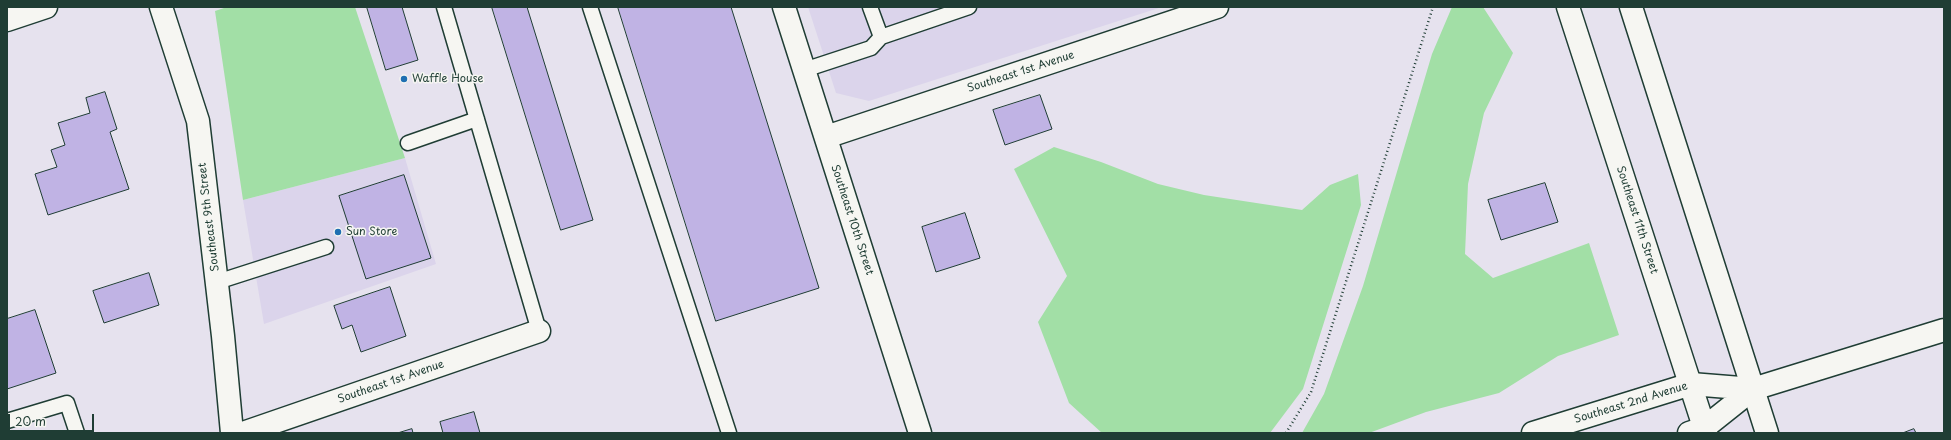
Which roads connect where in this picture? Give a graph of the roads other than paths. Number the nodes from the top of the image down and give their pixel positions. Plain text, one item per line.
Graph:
1 (46, 7) edge
2 (160, 7) edge
3 (444, 7) edge
4 (590, 7) edge
5 (784, 7) edge
6 (870, 7) edge
7 (969, 7) edge
8 (1217, 7) edge
9 (1568, 7) edge
10 (1631, 7) edge
11 (7, 20) edge
12 (881, 37) junction
13 (804, 70) junction
14 (477, 119) junction
15 (826, 137) junction
16 (408, 143) dead end
17 (326, 247) dead end
18 (217, 282) junction
19 (1944, 330) edge
20 (540, 331) joint
21 (1691, 384) junction
22 (1753, 389) junction
23 (7, 422) edge
24 (1700, 431) edge
25 (77, 433) edge
26 (232, 433) edge
27 (243, 433) edge
28 (729, 433) edge
29 (920, 433) edge
30 (1533, 433) edge
31 (1767, 433) edge

1 - 11 main road
2 - 18 main road, Southeast 9th Street
3 - 14 lane
4 - 28 lane
5 - 13 main road, Southeast 10th Street
6 - 12 lane
7 - 12 lane
8 - 15 main road, Southeast 1st Avenue
9 - 21 main road, Southeast 11th Street
10 - 22 main road
12 - 13 lane
13 - 15 main road, Southeast 10th Street
14 - 16 lane
14 - 20 lane
15 - 29 main road, Southeast 10th Street
17 - 18 lane
18 - 26 main road, Southeast 9th Street
19 - 22 main road, Southeast 2nd Avenue
20 - 27 main road, Southeast 1st Avenue
21 - 22 main road, Southeast 2nd Avenue
21 - 24 main road, Southeast 11th Street
21 - 30 main road, Southeast 2nd Avenue
22 - 24 main road, Southeast 2nd Avenue
22 - 31 main road
23 - 25 lane

